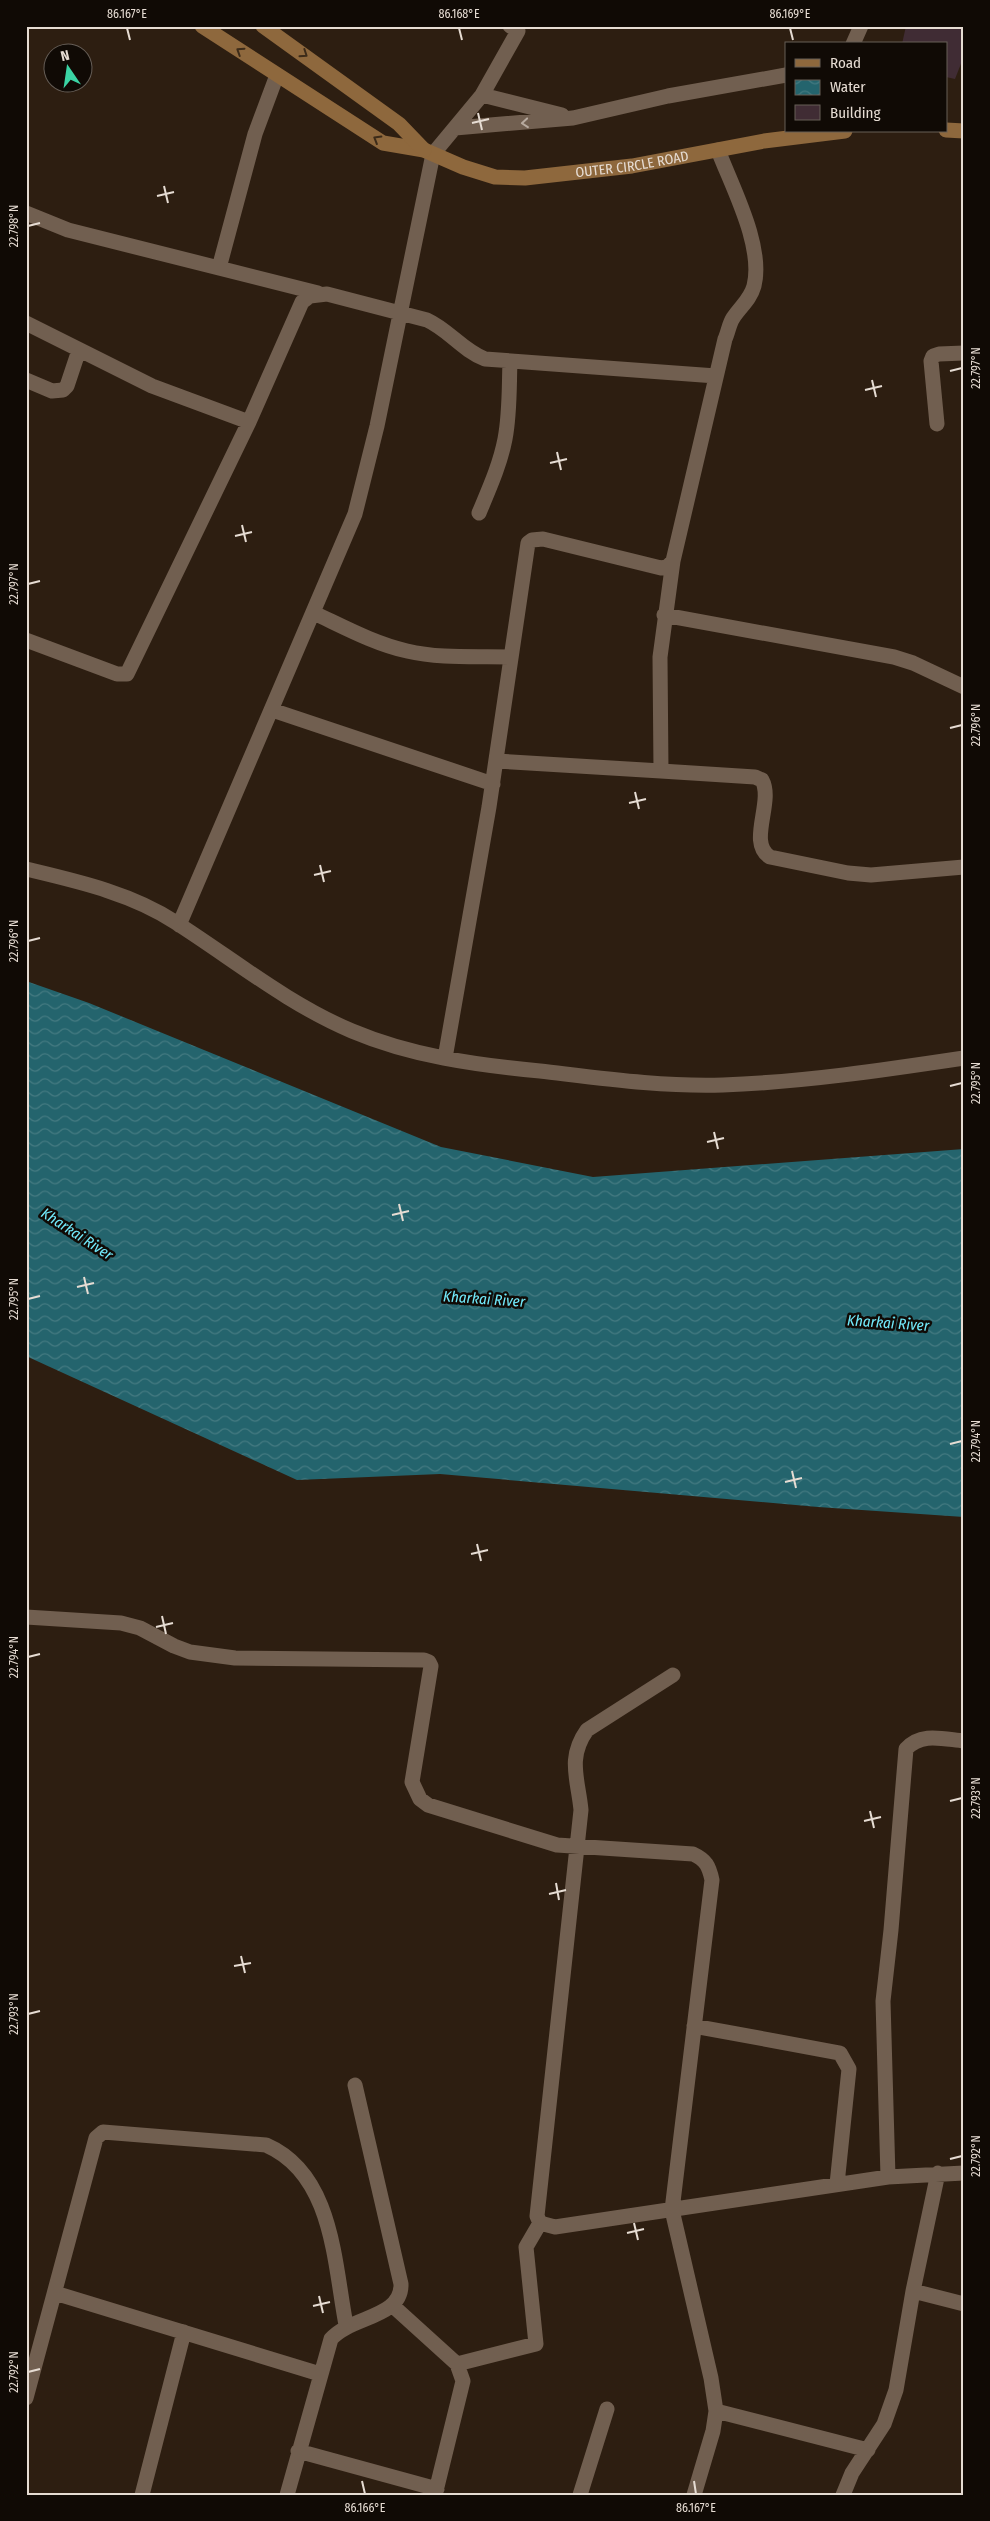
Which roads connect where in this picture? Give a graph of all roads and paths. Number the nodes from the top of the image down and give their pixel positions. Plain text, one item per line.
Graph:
1 (202, 26) edge
2 (263, 26) edge
3 (510, 26) edge
4 (861, 26) edge
5 (854, 42) edge
6 (277, 75) junction
7 (785, 75) edge
8 (482, 95) junction
9 (573, 118) junction
10 (456, 128) junction
11 (948, 130) edge
12 (964, 131) edge
13 (837, 132) edge
14 (718, 150) junction
15 (428, 152) junction
16 (26, 213) edge
17 (219, 268) junction
18 (318, 293) junction
19 (400, 312) junction
20 (26, 323) edge
21 (79, 350) junction
22 (964, 353) edge
23 (510, 361) junction
24 (716, 376) junction
25 (26, 380) edge
26 (249, 422) junction
27 (937, 424) dead end
28 (478, 513) dead end
29 (673, 561) junction
30 (314, 613) junction
31 (664, 615) junction
32 (26, 640) edge
33 (511, 657) junction
34 (964, 687) edge
35 (272, 710) junction
36 (496, 761) junction
37 (661, 771) junction
38 (493, 784) junction
39 (964, 867) edge
40 (26, 869) edge
41 (179, 925) junction
42 (444, 1058) junction
43 (964, 1058) edge
44 (26, 1617) edge
45 (673, 1675) dead end
46 (964, 1741) edge
47 (576, 1848) junction
48 (694, 2026) junction
49 (356, 2085) dead end
50 (938, 2173) junction
51 (964, 2173) edge
52 (888, 2177) junction
53 (836, 2184) junction
54 (672, 2210) junction
55 (540, 2223) junction
56 (913, 2292) junction
57 (54, 2293) junction
58 (964, 2304) edge
59 (393, 2306) junction
60 (346, 2325) junction
61 (184, 2332) junction
62 (457, 2364) junction
63 (320, 2374) junction
64 (26, 2398) edge
65 (607, 2409) dead end
66 (716, 2411) junction
67 (868, 2450) junction
68 (298, 2451) junction
69 (436, 2492) edge
70 (142, 2495) edge
71 (287, 2495) edge
72 (580, 2495) edge
73 (694, 2495) edge
74 (842, 2495) edge

6 -> 1 main road, OUTER CIRCLE ROAD
2 -> 15 main road, OUTER CIRCLE ROAD
3 - 8 street
4 - 5 street
15 -> 6 main road, OUTER CIRCLE ROAD
6 - 17 street
7 - 9 street
8 - 9 street
8 - 10 street
9 -> 10 street
10 - 15 street
11 - 12 main road
13 - 14 main road, OUTER CIRCLE ROAD
14 - 15 main road, OUTER CIRCLE ROAD
14 - 24 street
15 - 19 street
16 - 17 street
17 - 18 street
18 - 19 street
18 - 26 street
19 - 23 street
19 - 30 street
20 - 21 street
21 - 25 street
21 - 26 street
22 - 27 street
23 - 24 street
23 - 28 street
24 - 29 street
26 - 32 street
29 - 31 street
29 - 33 street
30 - 33 street
30 - 35 street
31 - 34 street
31 - 37 street
33 - 36 street
35 - 38 street
35 - 41 street
36 - 37 street
36 - 38 street
37 - 39 street
38 - 42 street
40 - 41 street
41 - 42 street
42 - 43 street
44 - 47 street
45 - 47 street
46 - 52 street
47 - 48 street
47 - 55 street
48 - 53 street
48 - 54 street
49 - 59 street
50 - 51 street
50 - 52 street
50 - 56 street
52 - 53 street
53 - 54 street
54 - 55 street
54 - 66 street
55 - 62 street
56 - 58 street
56 - 67 street
57 - 60 street
57 - 61 street
57 - 64 street
59 - 60 street
59 - 62 street
60 - 63 street
61 - 63 street
61 - 70 street
62 - 69 street
63 - 68 street
65 - 72 street
66 - 67 street
66 - 73 street
67 - 74 street
68 - 69 street
68 - 71 street

